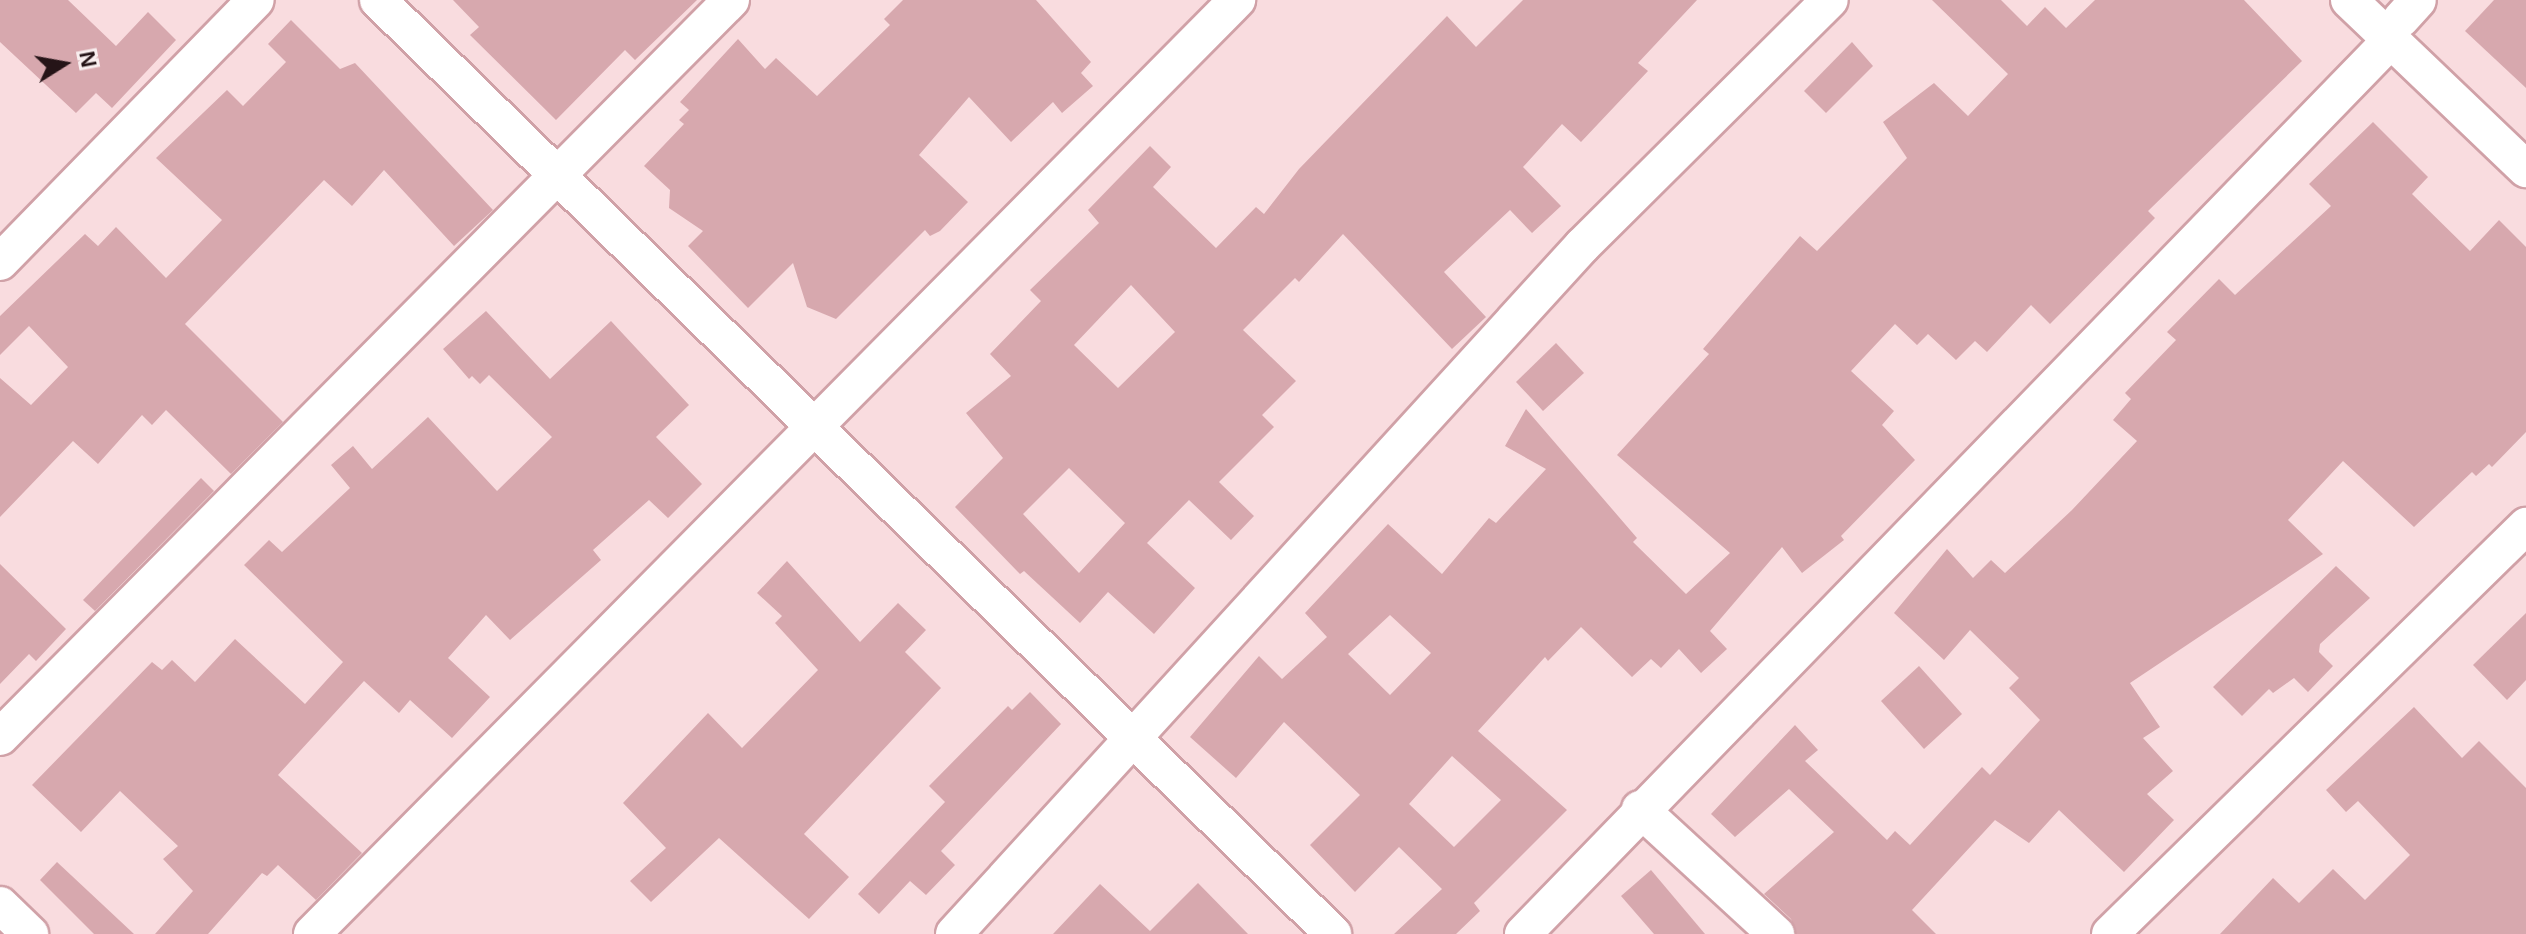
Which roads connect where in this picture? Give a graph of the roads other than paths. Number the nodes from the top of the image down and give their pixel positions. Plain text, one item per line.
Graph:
1 (256, 0) edge
2 (378, 0) edge
3 (731, 0) edge
4 (1237, 0) edge
5 (1830, 0) edge
6 (2349, 0) edge
7 (2398, 15) edge
8 (2526, 137) edge
9 (2526, 169) edge
10 (558, 175) junction
11 (0, 262) edge
12 (815, 426) junction
13 (2526, 526) edge
14 (0, 737) edge
15 (1133, 739) junction
16 (1640, 809) junction
17 (0, 905) edge
18 (30, 934) edge
19 (312, 934) edge
20 (954, 934) edge
21 (1333, 934) edge
22 (1523, 934) edge
23 (1776, 934) edge
24 (2110, 934) edge

1 - 11 street
2 - 10 street
3 - 10 street
4 - 12 street
5 - 15 street
6 - 7 street
7 - 8 street
7 - 9 street
7 - 16 street
10 - 12 street
10 - 14 street
12 - 15 street
12 - 19 street
13 - 24 street
15 - 20 street
15 - 21 street
16 - 22 street
16 - 23 street
17 - 18 street

